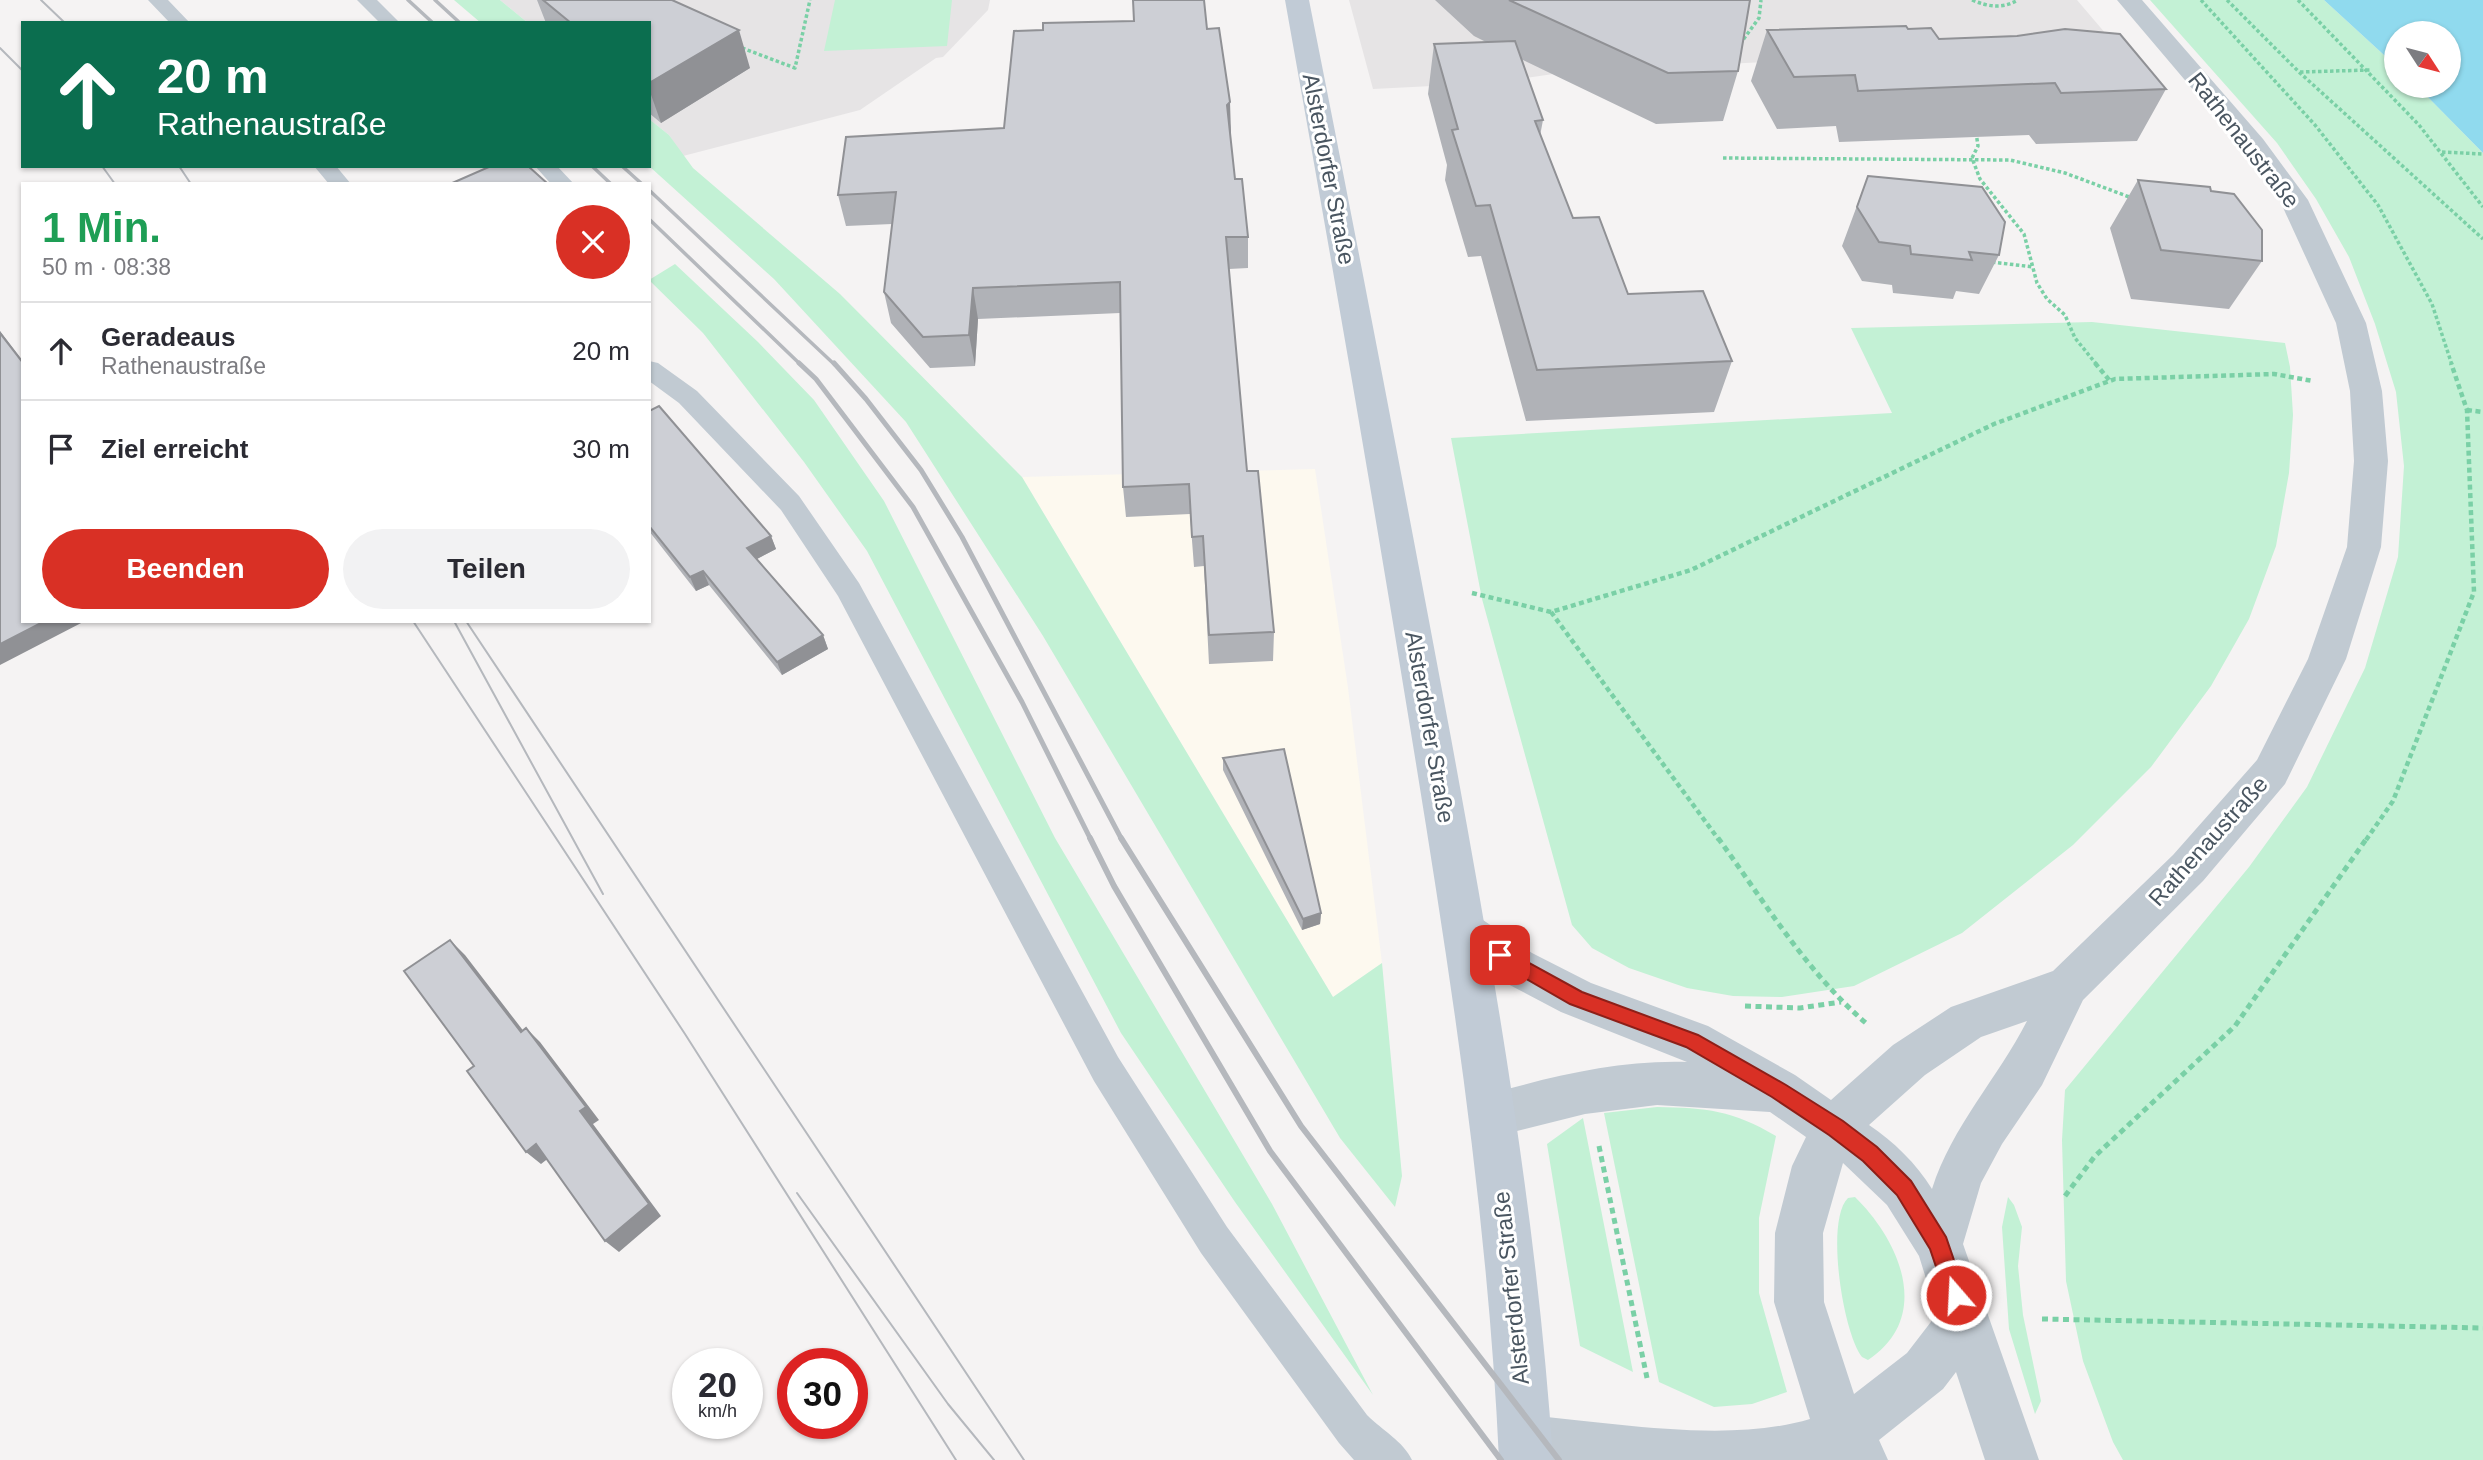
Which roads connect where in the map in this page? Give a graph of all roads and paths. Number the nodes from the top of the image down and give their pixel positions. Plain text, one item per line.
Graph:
1 (157, 0) edge
2 (366, 0) edge
3 (810, 0) edge
4 (1297, 0) edge
5 (1761, 0) edge
6 (1972, 0) edge
7 (2018, 0) edge
8 (2129, 0) edge
9 (2227, 0) edge
10 (2298, 0) edge
11 (179, 21) edge
12 (389, 21) edge
13 (731, 43) edge
14 (1732, 47) edge
15 (2370, 70) junction
16 (2299, 72) junction
17 (1976, 130) edge
18 (2477, 146) dead end
19 (2441, 152) junction
20 (2483, 153) edge
21 (1723, 158) dead end
22 (1972, 158) junction
23 (326, 168) edge
24 (547, 168) edge
25 (339, 182) edge
26 (562, 182) edge
27 (2139, 201) dead end
28 (2483, 208) edge
29 (2483, 239) edge
30 (1985, 261) edge
31 (2033, 267) junction
32 (651, 370) edge
33 (2299, 378) dead end
34 (2110, 381) junction
35 (2467, 410) dead end
36 (2483, 412) edge
37 (1472, 593) dead end
38 (1551, 612) junction
39 (1465, 931) junction
40 (2068, 986) junction
41 (1859, 1016) dead end
42 (1779, 1091) junction
43 (1493, 1115) junction
44 (1836, 1128) junction
45 (1599, 1142) dead end
46 (1939, 1244) junction
47 (2042, 1319) dead end
48 (1964, 1320) junction
49 (2483, 1328) edge
50 (1647, 1378) dead end
51 (1851, 1448) edge
52 (1525, 1450) edge
53 (1391, 1460) edge
54 (2011, 1460) edge

1 - 11 lane
2 - 12 lane
3 - 13 path
4 - 39 street, Alsterdorfer Straße
5 - 14 path
6 - 7 path
8 - 40 street, Rathenaustraße
9 - 16 path
10 - 15 path
15 - 16 path
15 - 19 path
16 - 29 path
17 - 22 path
18 - 20 path
19 - 20 path
19 - 28 path
21 - 22 path
22 - 27 path
22 - 31 path
23 - 25 lane
24 - 26 lane
30 - 31 path
31 - 34 path
32 - 53 lane
33 - 34 path
34 - 38 path
35 - 36 path
37 - 38 path
38 - 41 path
39 - 42 street
39 - 43 street, Alsterdorfer Straße
40 - 44 street, Rathenaustraße
40 - 46 street, Rathenaustraße
42 - 43 street
42 - 44 street
43 - 52 street, Alsterdorfer Straße
44 - 46 street
44 - 51 street, Rathenaustraße
45 - 50 path
46 - 48 street
47 - 49 path
48 - 51 street
48 - 54 street
51 - 52 street

